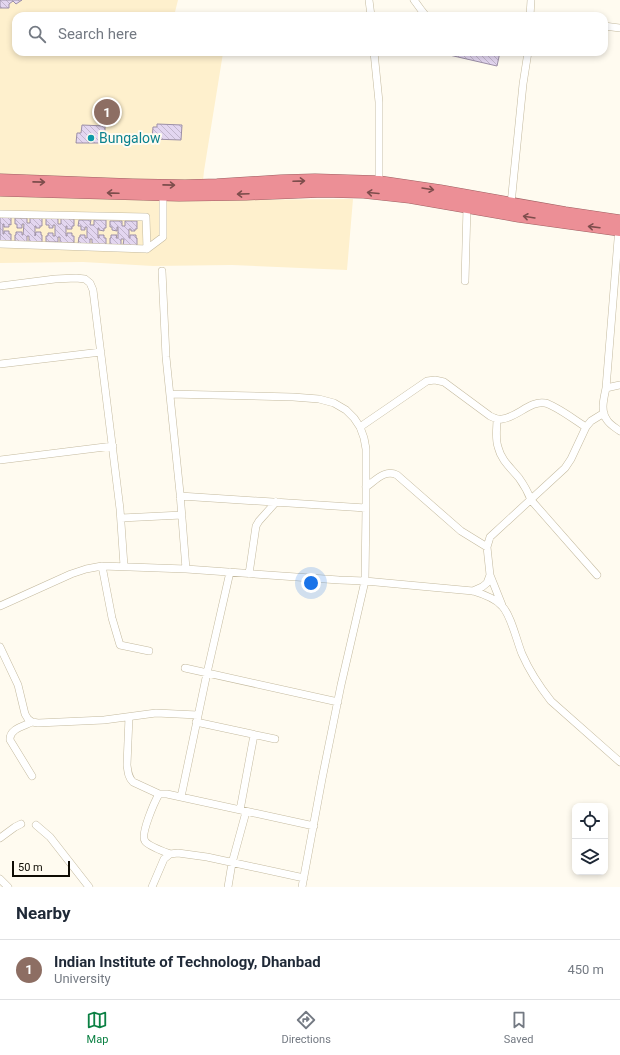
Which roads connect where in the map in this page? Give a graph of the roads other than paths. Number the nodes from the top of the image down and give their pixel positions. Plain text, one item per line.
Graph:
1 (369, 0) edge
2 (414, 0) edge
3 (532, 0) edge
4 (370, 12) edge
5 (423, 12) edge
6 (533, 12) edge
7 (608, 26) edge
8 (620, 28) edge
9 (374, 56) edge
10 (526, 56) edge
11 (0, 180) edge
12 (379, 182) junction
13 (0, 190) edge
14 (163, 195) junction
15 (511, 204) junction
16 (467, 207) junction
17 (0, 214) edge
18 (620, 225) edge
19 (0, 244) edge
20 (147, 249) junction
21 (162, 271) dead end
22 (465, 281) dead end
23 (0, 286) edge
24 (101, 352) junction
25 (0, 364) edge
26 (620, 385) edge
27 (606, 388) junction
28 (170, 394) junction
29 (604, 413) junction
30 (497, 419) junction
31 (586, 426) junction
32 (360, 427) junction
33 (620, 431) edge
34 (113, 446) junction
35 (0, 460) edge
36 (366, 487) junction
37 (180, 496) junction
38 (531, 500) junction
39 (276, 502) junction
40 (366, 508) junction
41 (182, 515) junction
42 (121, 518) junction
43 (487, 547) junction
44 (102, 566) junction
45 (124, 566) junction
46 (186, 569) junction
47 (230, 572) junction
48 (249, 574) junction
49 (490, 575) junction
50 (597, 575) dead end
51 (365, 581) junction
52 (473, 591) junction
53 (0, 606) edge
54 (504, 607) junction
55 (0, 647) edge
56 (149, 651) dead end
57 (185, 668) dead end
58 (207, 673) junction
59 (338, 702) junction
60 (129, 717) junction
61 (197, 718) junction
62 (32, 722) junction
63 (254, 735) junction
64 (275, 739) dead end
65 (620, 762) edge
66 (32, 776) dead end
67 (160, 794) junction
68 (181, 797) junction
69 (243, 811) junction
70 (21, 824) dead end
71 (36, 825) dead end
72 (314, 826) junction
73 (0, 838) edge
74 (170, 854) junction
75 (232, 863) junction
76 (304, 878) junction
77 (0, 880) edge
78 (8, 887) edge
79 (89, 887) edge
80 (152, 887) edge
81 (228, 887) edge
82 (302, 887) edge

1 - 4 street
2 - 5 street
3 - 6 street
7 - 8 street
9 - 12 street
10 - 15 street
11 -> 12 highway
12 -> 15 highway
14 -> 13 highway
16 -> 14 highway
14 - 20 street
15 - 18 highway
18 -> 16 highway
16 - 22 street
17 - 20 street
18 - 27 street
19 - 20 street
21 - 28 street
23 - 24 street
24 - 25 street
24 - 34 street
26 - 27 street
27 - 29 street
28 - 32 street
28 - 37 street
29 - 31 street
29 - 33 street
30 - 31 street
30 - 32 street
30 - 38 street
31 - 38 street
32 - 36 street
34 - 35 street
34 - 42 street
36 - 40 street
36 - 43 street
37 - 39 street
37 - 41 street
38 - 43 street
38 - 50 street
39 - 40 street
39 - 48 street
40 - 51 street
41 - 42 street
41 - 46 street
42 - 45 street
43 - 49 street
44 - 45 street
44 - 53 street
44 - 56 street
45 - 46 street
46 - 47 street
47 - 48 street
47 - 58 street
48 - 51 street
49 - 52 street
49 - 54 street
51 - 52 street
51 - 59 street
52 - 54 street
54 - 65 street
55 - 62 street
57 - 58 street
58 - 59 street
58 - 61 street
59 - 72 street
60 - 61 street
60 - 62 street
60 - 67 street
61 - 63 street
61 - 68 street
62 - 66 street
63 - 64 street
63 - 69 street
67 - 68 street
67 - 74 street
68 - 69 street
69 - 72 street
69 - 75 street
70 - 73 street
71 - 79 street
72 - 76 street
74 - 75 street
74 - 80 street
75 - 76 street
75 - 81 street
76 - 82 street
77 - 78 street

